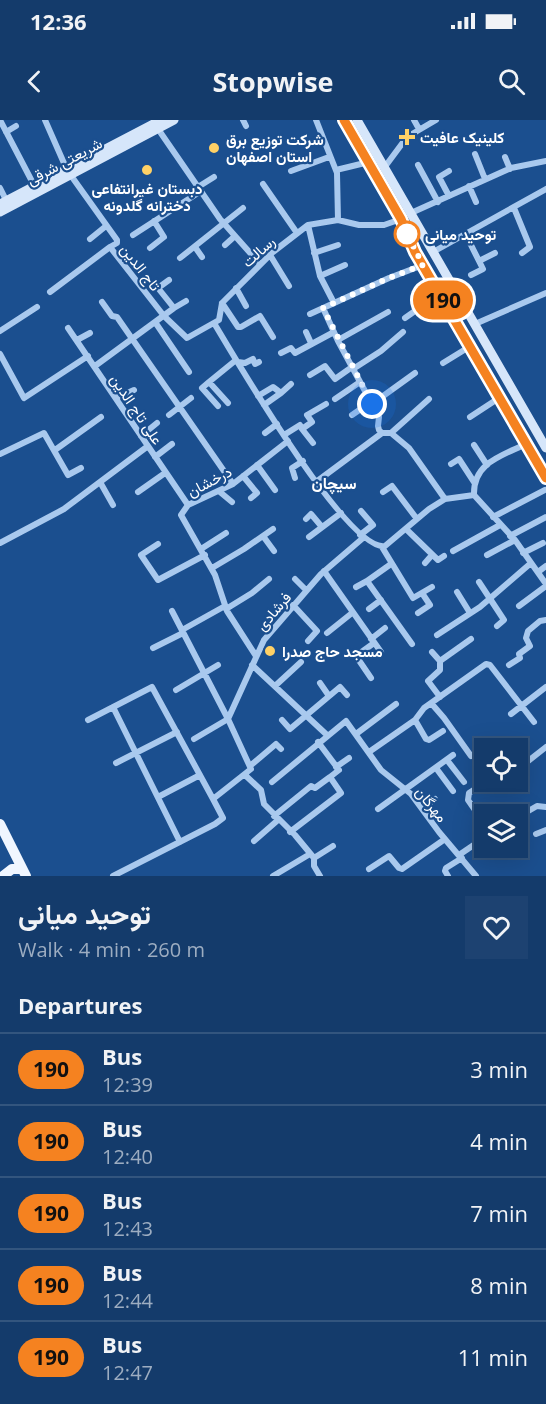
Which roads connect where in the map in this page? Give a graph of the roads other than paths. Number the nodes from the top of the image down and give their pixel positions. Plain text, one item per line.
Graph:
1 (0, 120) edge
2 (45, 120) edge
3 (174, 120) edge
4 (316, 120) edge
5 (344, 120) edge
6 (357, 120) edge
7 (414, 120) edge
8 (436, 120) edge
9 (158, 124) edge
10 (16, 126) dead end
11 (419, 129) junction
12 (6, 132) junction
13 (475, 154) dead end
14 (329, 157) junction
15 (505, 157) dead end
16 (546, 161) edge
17 (370, 162) junction
18 (418, 165) dead end
19 (384, 168) junction
20 (510, 169) junction
21 (336, 170) junction
22 (291, 171) dead end
23 (449, 171) dead end
24 (69, 173) junction
25 (214, 177) dead end
26 (390, 177) junction
27 (485, 179) junction
28 (381, 183) junction
29 (263, 184) dead end
30 (469, 186) junction
31 (0, 188) edge
32 (36, 189) junction
33 (199, 189) junction
34 (546, 189) edge
35 (449, 196) junction
36 (438, 202) junction
37 (476, 202) dead end
38 (5, 204) edge
39 (243, 208) dead end
40 (514, 208) junction
41 (0, 212) edge
42 (411, 213) junction
43 (401, 219) junction
44 (338, 220) junction
45 (154, 221) junction
46 (224, 224) junction
47 (308, 225) junction
48 (105, 226) junction
49 (297, 233) junction
50 (133, 235) dead end
51 (466, 235) junction
52 (235, 236) junction
53 (90, 239) dead end
54 (225, 245) dead end
55 (338, 245) dead end
56 (110, 247) junction
57 (195, 247) junction
58 (150, 248) dead end
59 (433, 252) junction
60 (314, 253) junction
61 (522, 253) dead end
62 (495, 254) dead end
63 (270, 255) junction
64 (202, 257) dead end
65 (180, 258) dead end
66 (479, 261) junction
67 (260, 264) junction
68 (345, 265) dead end
69 (423, 265) junction
70 (471, 275) dead end
71 (320, 276) junction
72 (169, 280) dead end
73 (290, 286) dead end
74 (236, 288) junction
75 (50, 292) dead end
76 (546, 293) edge
77 (439, 294) junction
78 (186, 301) dead end
79 (102, 302) dead end
80 (222, 303) junction
81 (334, 303) junction
82 (246, 306) dead end
83 (37, 307) dead end
84 (174, 308) junction
85 (323, 308) junction
86 (388, 312) dead end
87 (310, 314) dead end
88 (164, 316) junction
89 (405, 318) dead end
90 (155, 322) junction
91 (214, 323) junction
92 (475, 324) junction
93 (68, 328) dead end
94 (0, 331) edge
95 (306, 332) dead end
96 (334, 332) junction
97 (403, 332) dead end
98 (90, 333) dead end
99 (273, 337) dead end
100 (132, 339) junction
101 (77, 340) junction
102 (338, 340) junction
103 (311, 343) junction
104 (469, 347) junction
105 (281, 353) dead end
106 (0, 354) edge
107 (88, 356) junction
108 (237, 361) junction
109 (259, 362) dead end
110 (443, 363) dead end
111 (94, 366) junction
112 (352, 368) junction
113 (189, 372) dead end
114 (415, 373) dead end
115 (310, 375) dead end
116 (209, 382) junction
117 (360, 382) junction
118 (291, 384) dead end
119 (134, 390) dead end
120 (281, 393) junction
121 (258, 396) junction
122 (116, 398) junction
123 (191, 398) dead end
124 (499, 398) junction
125 (334, 399) dead end
126 (429, 399) dead end
127 (228, 403) dead end
128 (372, 403) junction
129 (326, 404) dead end
130 (264, 405) junction
131 (218, 406) dead end
132 (180, 407) junction
133 (169, 415) dead end
134 (352, 415) dead end
135 (101, 417) dead end
136 (470, 417) dead end
137 (157, 423) dead end
138 (278, 424) junction
139 (303, 429) junction
140 (265, 433) dead end
141 (382, 433) junction
142 (391, 434) junction
143 (543, 435) edge
144 (141, 436) junction
145 (286, 438) junction
146 (313, 443) dead end
147 (172, 444) dead end
148 (526, 444) junction
149 (474, 445) dead end
150 (148, 446) junction
151 (546, 448) edge
152 (55, 450) junction
153 (0, 454) edge
154 (155, 457) junction
155 (303, 461) junction
156 (451, 464) dead end
157 (257, 465) junction
158 (487, 465) junction
159 (81, 468) dead end
160 (165, 473) junction
161 (243, 476) junction
162 (295, 478) dead end
163 (546, 478) edge
164 (100, 482) junction
165 (316, 482) junction
166 (474, 482) junction
167 (233, 484) junction
168 (275, 490) dead end
169 (545, 490) edge
170 (138, 492) dead end
171 (220, 492) junction
172 (383, 492) dead end
173 (474, 495) junction
174 (251, 498) dead end
175 (445, 499) junction
176 (232, 501) dead end
177 (113, 505) dead end
178 (188, 505) junction
179 (361, 511) dead end
180 (341, 513) junction
181 (493, 517) junction
182 (546, 517) edge
183 (306, 519) dead end
184 (417, 519) junction
185 (500, 525) junction
186 (322, 527) junction
187 (273, 529) dead end
188 (406, 529) junction
189 (226, 533) dead end
190 (263, 536) junction
191 (309, 537) dead end
192 (362, 537) junction
193 (512, 538) junction
194 (0, 543) edge
195 (543, 543) dead end
196 (158, 544) dead end
197 (382, 547) junction
198 (274, 551) dead end
199 (453, 551) dead end
200 (203, 552) junction
201 (523, 553) junction
202 (432, 555) junction
203 (487, 555) dead end
204 (444, 556) dead end
205 (425, 563) dead end
206 (531, 563) junction
207 (391, 564) junction
208 (546, 566) edge
209 (212, 568) junction
210 (324, 572) junction
211 (538, 572) junction
212 (269, 579) dead end
213 (295, 579) dead end
214 (367, 580) junction
215 (479, 582) dead end
216 (546, 585) edge
217 (432, 586) dead end
218 (356, 587) dead end
219 (306, 590) junction
220 (422, 592) junction
221 (457, 592) dead end
222 (490, 598) junction
223 (381, 600) junction
224 (293, 605) junction
225 (519, 606) dead end
226 (225, 607) junction
227 (369, 609) dead end
228 (172, 611) dead end
229 (352, 613) junction
230 (418, 613) dead end
231 (470, 613) junction
232 (546, 620) edge
233 (497, 626) dead end
234 (385, 628) dead end
235 (182, 631) junction
236 (327, 633) dead end
237 (437, 635) dead end
238 (471, 639) dead end
239 (308, 641) dead end
240 (373, 641) junction
241 (412, 644) dead end
242 (153, 648) dead end
243 (381, 652) dead end
244 (432, 652) dead end
245 (256, 656) junction
246 (301, 662) dead end
247 (440, 662) junction
248 (218, 665) dead end
249 (509, 665) dead end
250 (252, 666) junction
251 (204, 674) junction
252 (371, 678) dead end
253 (428, 681) junction
254 (320, 683) dead end
255 (421, 685) dead end
256 (275, 686) junction
257 (546, 687) edge
258 (176, 690) dead end
259 (347, 695) dead end
260 (329, 696) junction
261 (440, 697) junction
262 (431, 703) junction
263 (396, 704) dead end
264 (522, 706) junction
265 (113, 707) junction
266 (511, 714) dead end
267 (306, 715) junction
268 (228, 719) junction
269 (88, 720) dead end
270 (282, 720) dead end
271 (415, 720) junction
272 (534, 722) dead end
273 (443, 731) dead end
274 (177, 732) junction
275 (356, 734) junction
276 (327, 735) junction
277 (194, 740) dead end
278 (318, 742) junction
279 (546, 747) edge
280 (281, 749) dead end
281 (369, 752) junction
282 (136, 753) junction
283 (453, 755) dead end
284 (471, 756) dead end
285 (349, 758) dead end
286 (447, 760) junction
287 (528, 761) edge
288 (116, 763) dead end
289 (250, 766) junction
290 (336, 767) junction
291 (436, 768) junction
292 (245, 775) junction
293 (200, 776) junction
294 (330, 777) junction
295 (272, 782) dead end
296 (464, 782) dead end
297 (406, 790) junction
298 (453, 790) dead end
299 (474, 790) edge
300 (158, 797) junction
301 (435, 799) dead end
302 (213, 800) junction
303 (546, 807) edge
304 (422, 808) junction
305 (378, 809) dead end
306 (474, 809) edge
307 (528, 811) edge
308 (276, 818) junction
309 (0, 824) edge
310 (546, 830) edge
311 (290, 832) junction
312 (536, 834) dead end
313 (445, 839) junction
314 (254, 841) dead end
315 (180, 842) junction
316 (333, 846) dead end
317 (474, 846) edge
318 (312, 856) junction
319 (461, 857) junction
320 (369, 869) dead end
321 (24, 873) edge
322 (3, 876) edge
323 (113, 876) edge
324 (273, 876) edge
325 (320, 876) edge
326 (448, 876) edge
327 (476, 876) edge

1 - 12 street
2 - 24 street, تاج الدین
3 - 9 main road, شریعتی شرقی
4 - 14 street
5 - 17 main road
6 - 19 main road
7 - 11 street
8 - 11 street
9 - 24 main road, شریعتی شرقی
9 - 33 street
10 - 12 street
11 - 19 street
12 - 32 street
13 - 27 street
14 - 21 street
14 - 22 street
15 - 20 street
16 - 20 street
17 - 21 street
17 - 28 main road
18 - 36 street
19 - 26 main road
20 - 27 street
21 - 44 street
23 - 35 street
24 - 32 main road, شریعتی شرقی
24 - 48 street, تاج الدین
25 - 33 street
26 - 28 main road
26 - 42 main road
27 - 30 street
28 - 43 main road
29 - 49 street
30 - 35 street
30 - 37 street
31 - 38 street
32 - 38 main road, شریعتی شرقی
33 - 45 street
33 - 46 street
34 - 40 street
35 - 36 street
36 - 42 street
38 - 41 main road, شریعتی شرقی
39 - 46 street
40 - 51 street
40 - 61 street
42 - 59 main road
43 - 44 street, رسالت
43 - 69 main road
44 - 47 street, رسالت
45 - 50 street
45 - 58 street
46 - 52 street
46 - 57 street
47 - 49 street, رسالت
47 - 60 street
48 - 53 street
48 - 56 street, تاج الدین
49 - 63 street, رسالت
51 - 59 street
51 - 66 street
52 - 54 street
52 - 67 street
55 - 60 street
56 - 75 street
56 - 88 street, تاج الدین
57 - 64 street
57 - 65 street
59 - 92 main road
60 - 71 street
62 - 66 street
63 - 67 street, رسالت
63 - 73 street
66 - 70 street
67 - 74 street, رسالت
68 - 71 street
69 - 77 main road
69 - 81 street
71 - 81 street
72 - 84 street
74 - 80 street, رسالت
74 - 82 street
76 - 92 street
77 - 89 street
77 - 104 main road
78 - 84 street, علی تاج الدین
79 - 100 street
80 - 91 street, رسالت
80 - 99 street
81 - 85 street
83 - 94 street
84 - 88 street, علی تاج الدین
85 - 87 street
85 - 96 street
86 - 102 street
88 - 90 street, علی تاج الدین
88 - 91 street
90 - 100 street, علی تاج الدین
90 - 113 street
91 - 108 street
92 - 143 main road
93 - 101 street
95 - 103 street
96 - 102 street
96 - 103 street
97 - 112 street
98 - 101 street
100 - 111 street, علی تاج الدین
100 - 132 street
101 - 107 street
102 - 112 street
103 - 105 street
104 - 110 street
104 - 124 main road
106 - 107 street
107 - 111 street
108 - 109 street
108 - 116 street
108 - 121 street
111 - 122 street, علی تاج الدین
112 - 115 street
112 - 117 street
114 - 128 street
116 - 127 street
116 - 131 street
117 - 125 street
117 - 128 street
118 - 120 street
119 - 122 street
120 - 121 street
120 - 130 street
121 - 130 street
122 - 144 street, علی تاج الدین
123 - 132 street
124 - 136 street
124 - 148 main road
126 - 142 street
128 - 134 street
128 - 141 street
129 - 139 street
130 - 138 street
132 - 133 street
132 - 167 street
135 - 152 street
137 - 144 street
138 - 140 street
138 - 145 street
139 - 145 street
139 - 146 street
141 - 142 street
141 - 165 street
142 - 175 street
143 - 151 main road
144 - 150 street, علی تاج الدین
145 - 155 street
145 - 157 street, درخشان
147 - 154 street
148 - 158 street
148 - 163 main road
149 - 158 street
150 - 154 street, علی تاج الدین
150 - 164 street
152 - 153 street
152 - 159 street
154 - 160 street, علی تاج الدین
155 - 162 street
155 - 165 street
156 - 166 street
157 - 161 street, درخشان
157 - 168 street
158 - 166 street
160 - 170 street
160 - 178 street, علی تاج الدین
161 - 167 street, درخشان
161 - 174 street
164 - 177 street
164 - 194 street
165 - 180 street
166 - 173 street
167 - 171 street, درخشان
169 - 181 street
171 - 176 street
171 - 178 street, درخشان
172 - 184 street
173 - 175 street
173 - 181 street
175 - 184 street
178 - 200 street, درخشان
179 - 192 street
180 - 186 street
180 - 192 street
181 - 185 street
182 - 193 street
183 - 186 street
184 - 188 street
185 - 193 street
185 - 199 street
186 - 191 street
187 - 190 street
188 - 197 street
188 - 202 street
189 - 200 street
190 - 198 street
190 - 209 street
192 - 197 street
192 - 210 street, فرشادی
193 - 201 street
193 - 203 street
195 - 201 street
196 - 200 street
197 - 207 street
200 - 209 street, درخشان
201 - 206 street
202 - 204 street
202 - 205 street
206 - 211 street
206 - 222 street
207 - 214 street
207 - 220 street
208 - 211 street
209 - 226 street, درخشان
210 - 219 street, فرشادی
210 - 229 street
211 - 216 street
212 - 226 street
213 - 219 street
214 - 218 street
214 - 223 street
215 - 222 street
216 - 225 street
217 - 220 street
219 - 224 street, فرشادی
220 - 230 street
221 - 231 street
222 - 231 street
222 - 233 street
223 - 227 street
223 - 241 street
224 - 239 street
224 - 245 street, فرشادی
226 - 235 street
226 - 245 street, درخشان
228 - 235 street
229 - 236 street
229 - 240 street
231 - 237 street
232 - 249 street
234 - 240 street
235 - 242 street
235 - 251 street
238 - 247 street
240 - 243 street
240 - 252 street
244 - 247 street
245 - 250 street, فرشادی
246 - 256 street
247 - 253 street
248 - 251 street
250 - 256 street
250 - 268 street, فرشادی
251 - 258 street
251 - 268 street
253 - 255 street
253 - 261 street
254 - 260 street
256 - 267 street
257 - 264 street
259 - 260 street
260 - 267 street
261 - 262 street
261 - 264 street
262 - 271 street
262 - 284 street
263 - 275 street
264 - 266 street
264 - 272 street
265 - 269 street
265 - 274 street
265 - 282 street
267 - 270 street
267 - 276 street
268 - 277 street
268 - 289 street
271 - 273 street
271 - 281 street
274 - 282 street
274 - 293 street
275 - 276 street, مهرگان
275 - 281 street, مهرگان
276 - 278 street
278 - 290 street
278 - 295 street
279 - 287 street
280 - 289 street
281 - 297 street, مهرگان
282 - 288 street
282 - 300 street
283 - 286 street
285 - 290 street
286 - 291 street
286 - 296 street
289 - 292 street
290 - 294 street
291 - 297 street
291 - 298 street
292 - 302 street
292 - 308 street
293 - 300 street
293 - 302 street
294 - 308 street
294 - 311 street
297 - 304 street, مهرگان
297 - 305 street
299 - 306 street
300 - 315 street
301 - 304 street
302 - 315 street
303 - 307 street
304 - 313 street, مهرگان
308 - 311 street
308 - 314 street
309 - 321 main road
310 - 312 street
311 - 318 street
313 - 319 street, مهرگان
313 - 320 street
315 - 323 street
316 - 318 street
317 - 319 street
318 - 324 street
318 - 325 street
319 - 326 street
319 - 327 street, مهرگان
321 - 322 main road

